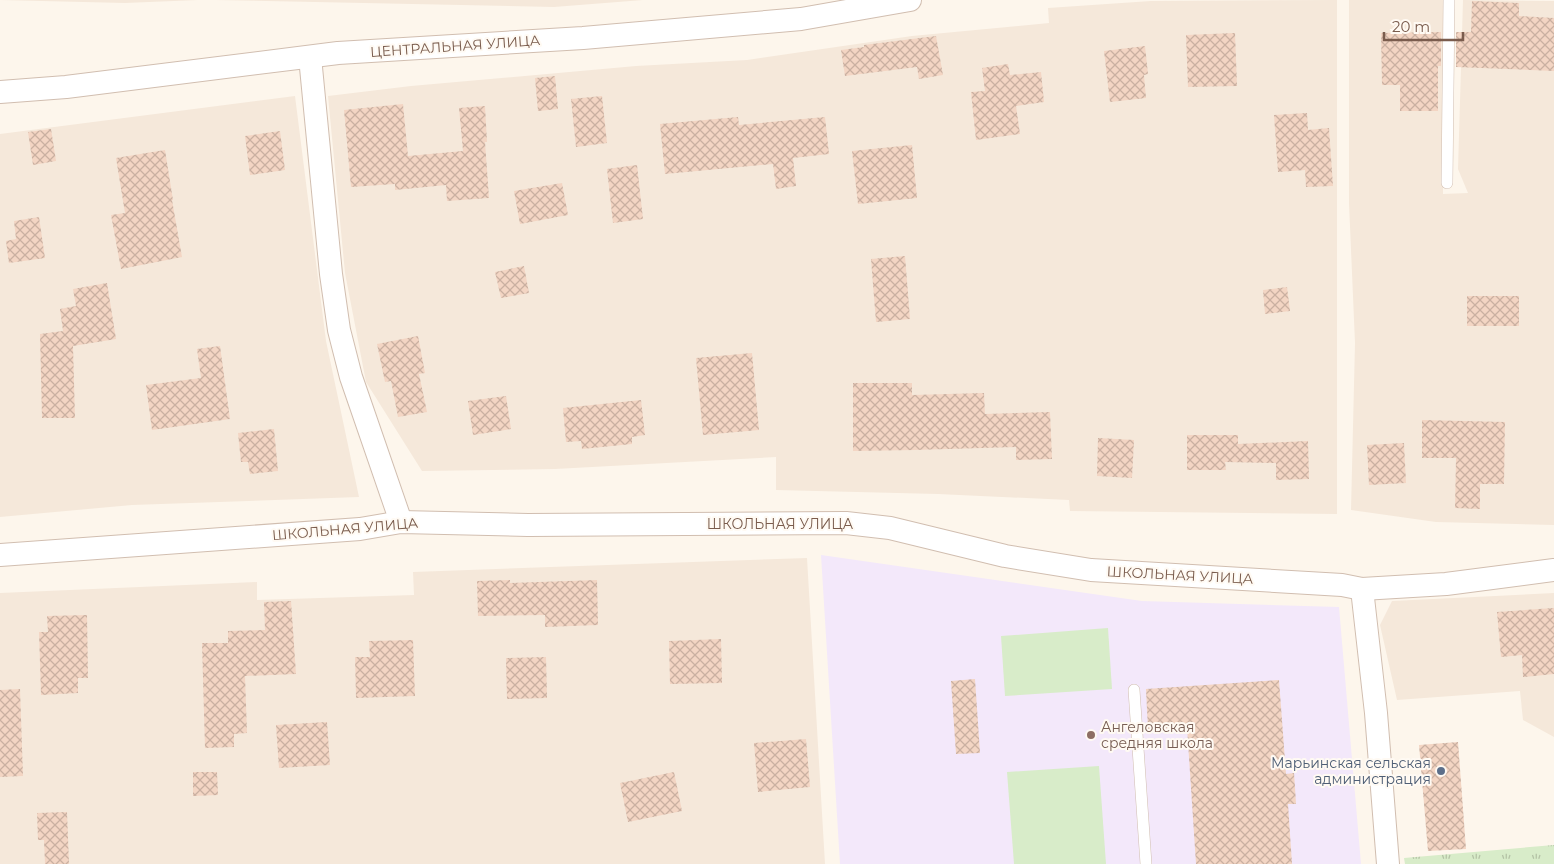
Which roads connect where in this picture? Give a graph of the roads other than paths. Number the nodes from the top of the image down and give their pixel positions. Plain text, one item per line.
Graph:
1 (910, 0) edge
2 (1449, 0) edge
3 (310, 57) junction
4 (0, 92) edge
5 (1447, 183) dead end
6 (401, 522) junction
7 (0, 555) edge
8 (1554, 570) edge
9 (1362, 589) junction
10 (1134, 690) dead end
11 (1146, 864) edge
12 (1388, 864) edge

1 - 3 street, ЦЕНТРАЛЬНАЯ УЛИЦА
2 - 5 lane
3 - 4 street, ЦЕНТРАЛЬНАЯ УЛИЦА
3 - 6 street
6 - 7 street, ШКОЛЬНАЯ УЛИЦА
6 - 9 street, ШКОЛЬНАЯ УЛИЦА
8 - 9 street, ШКОЛЬНАЯ УЛИЦА
9 - 12 street
10 - 11 lane

